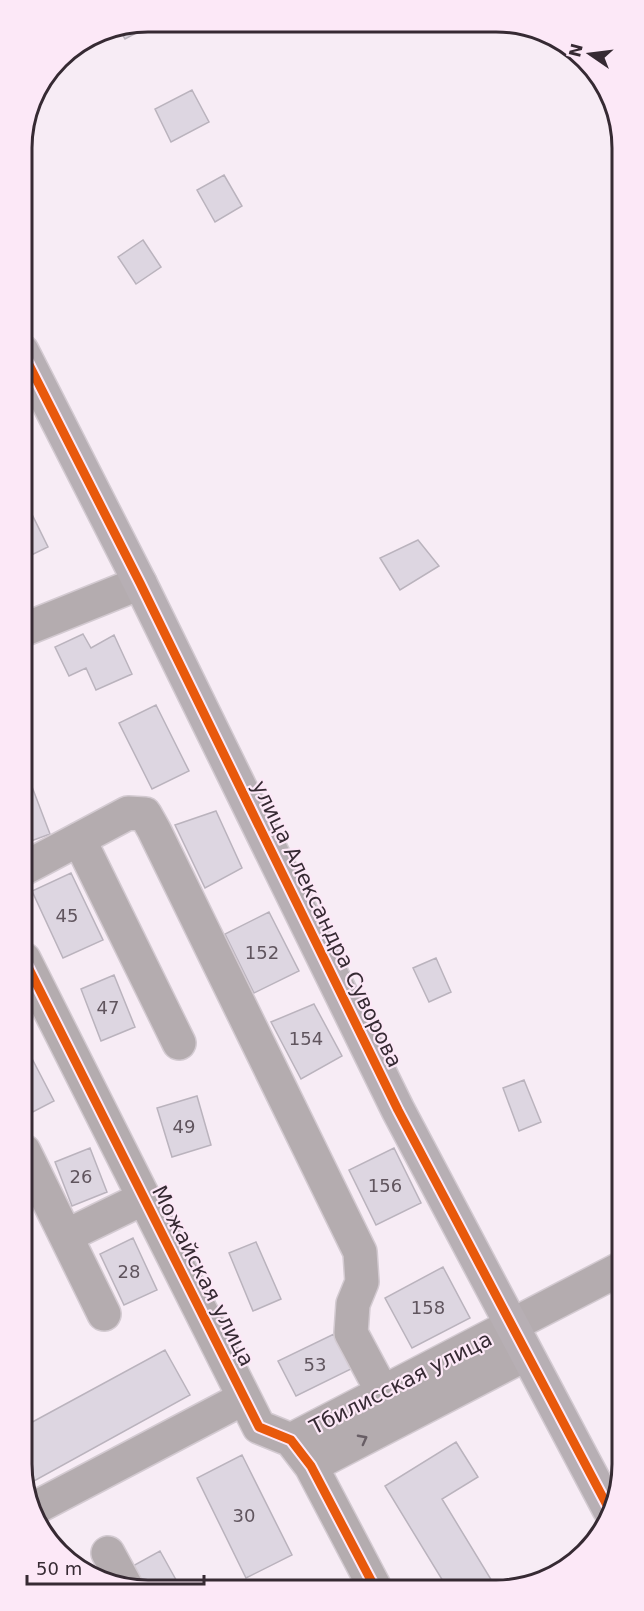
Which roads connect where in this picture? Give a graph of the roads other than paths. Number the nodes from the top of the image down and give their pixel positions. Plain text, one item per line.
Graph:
1 (32, 371) edge
2 (140, 583) junction
3 (32, 626) edge
4 (79, 839) junction
5 (32, 864) edge
6 (32, 975) edge
7 (179, 1043) dead end
8 (32, 1167) edge
9 (144, 1198) junction
10 (66, 1236) junction
11 (612, 1275) edge
12 (104, 1314) dead end
13 (519, 1340) junction
14 (383, 1393) junction
15 (244, 1398) junction
16 (291, 1440) junction
17 (311, 1466) junction
18 (608, 1495) edge
19 (39, 1506) edge
20 (108, 1553) dead end
21 (120, 1576) edge
22 (372, 1580) edge

1 - 2 main road, улица Александра Суворова
2 - 3 street
2 - 13 main road, улица Александра Суворова
4 - 5 street
4 - 7 street
4 - 14 street
6 - 9 street, Можайская улица
8 - 10 street
9 - 10 street
9 - 15 street, Можайская улица
10 - 12 street
11 - 13 street
13 - 14 street, Тбилисская улица
17 -> 13 street, Тбилисская улица
13 - 18 main road, улица Александра Суворова
14 - 16 street, Тбилисская улица
15 - 16 street, Можайская улица
15 - 19 street
16 - 17 street
17 - 22 street
20 - 21 street

